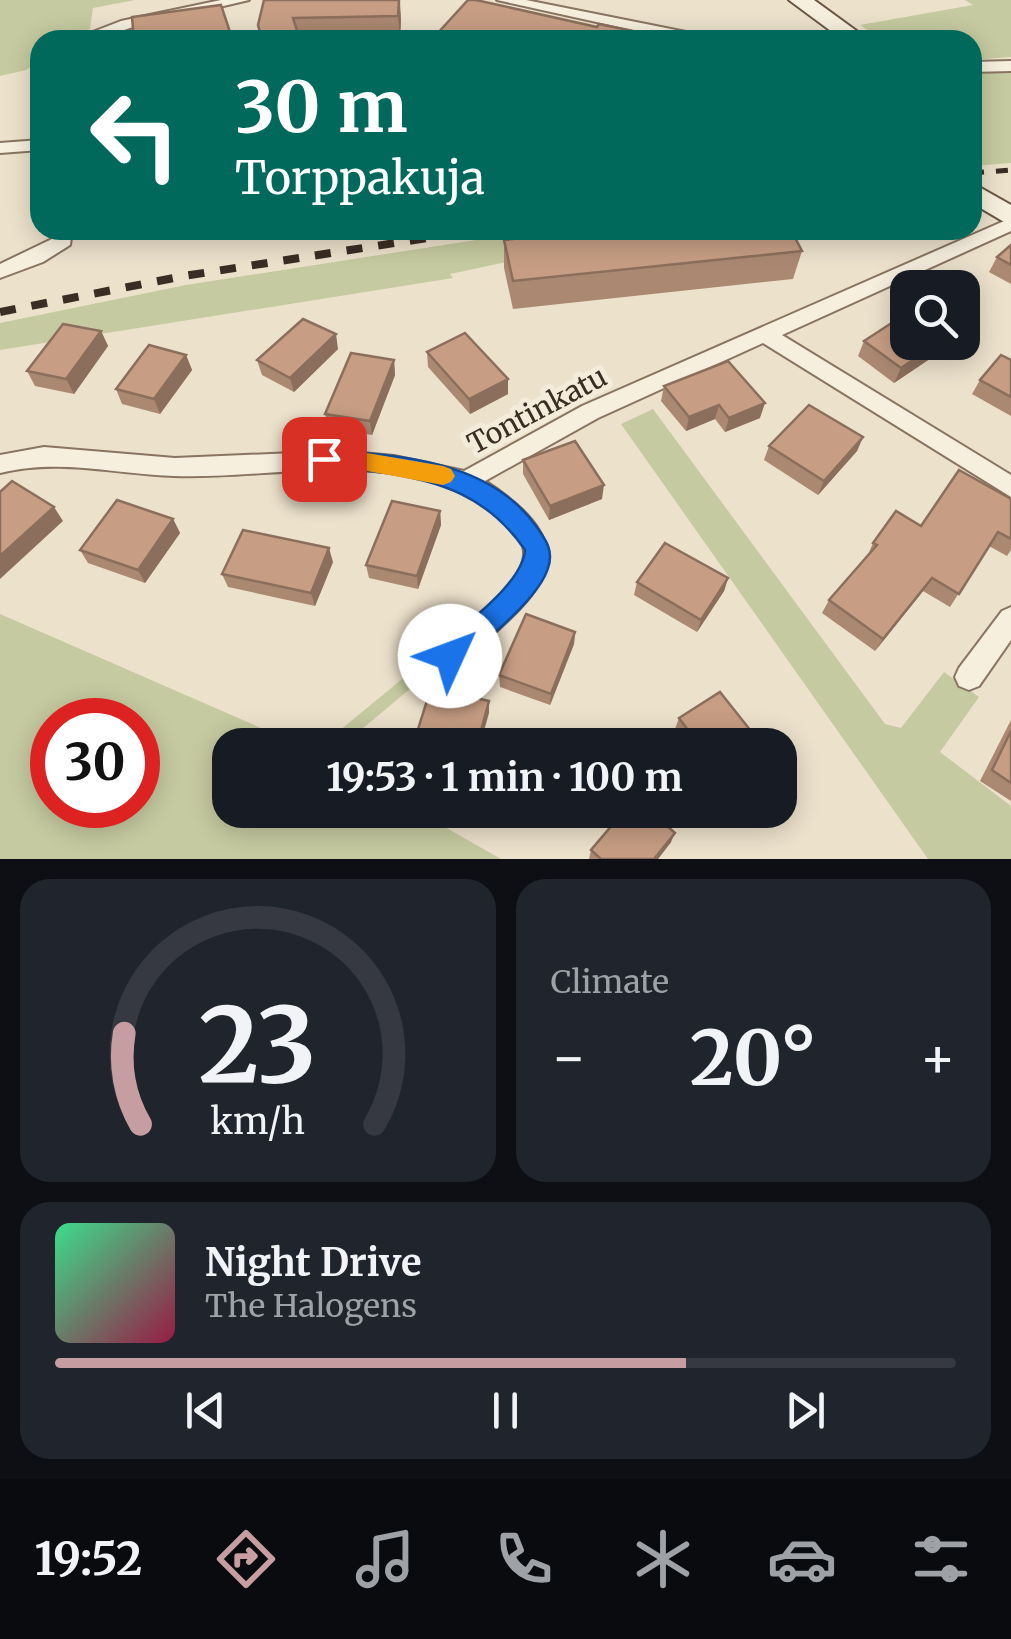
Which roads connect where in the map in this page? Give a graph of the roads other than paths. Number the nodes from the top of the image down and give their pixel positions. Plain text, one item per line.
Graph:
1 (242, 0) edge
2 (504, 0) edge
3 (800, 0) edge
4 (112, 30) edge
5 (652, 30) edge
6 (844, 30) edge
7 (1011, 66) edge
8 (982, 67) edge
9 (30, 146) edge
10 (0, 148) edge
11 (982, 198) edge
12 (1011, 220) edge
13 (982, 233) edge
14 (63, 240) edge
15 (968, 240) edge
16 (0, 271) edge
17 (764, 334) junction
18 (0, 464) edge
19 (466, 482) junction
20 (1011, 487) edge
21 (1011, 619) edge
22 (450, 656) dead end
23 (969, 677) dead end

1 - 4 street
2 - 5 street
3 - 6 street
7 - 8 street
9 - 10 street
11 - 12 street
12 - 13 street, Tontinkatu
14 - 16 street
15 - 17 street, Tontinkatu
17 - 19 street, Tontinkatu
17 - 20 street
18 - 19 street, Tontinkatu
19 - 22 street
21 - 23 street

